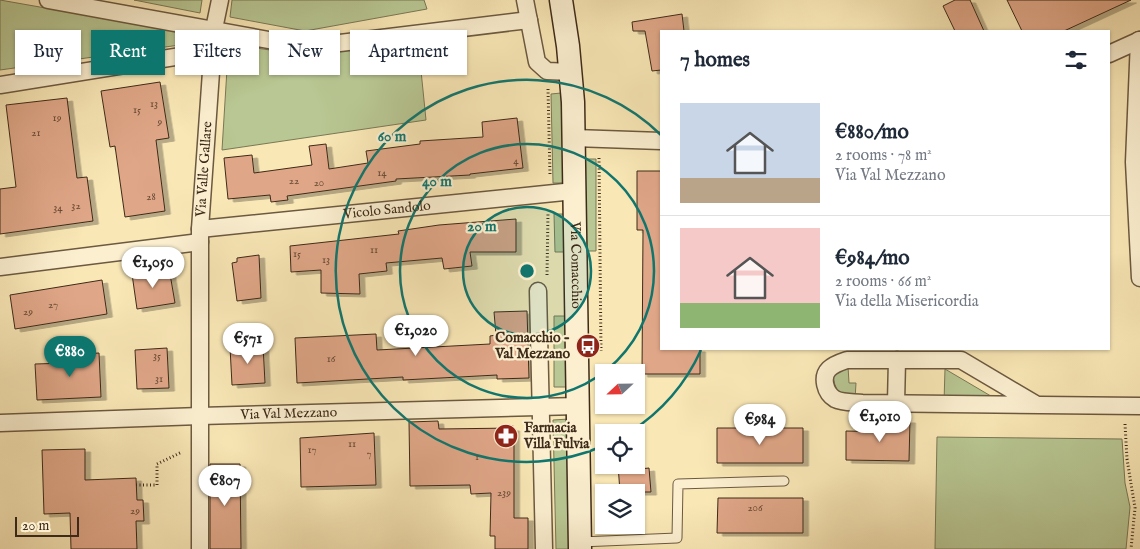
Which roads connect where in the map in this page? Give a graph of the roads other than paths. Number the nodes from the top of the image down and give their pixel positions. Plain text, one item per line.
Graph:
1 (48, 0) edge
2 (220, 0) edge
3 (525, 0) edge
4 (561, 0) edge
5 (529, 20) junction
6 (214, 29) junction
7 (1140, 40) edge
8 (1110, 54) edge
9 (175, 56) edge
10 (571, 72) junction
11 (210, 75) edge
12 (0, 85) edge
13 (574, 138) junction
14 (660, 141) edge
15 (574, 192) junction
16 (1138, 214) edge
17 (200, 236) junction
18 (0, 267) edge
19 (1140, 278) edge
20 (538, 291) dead end
21 (897, 360) junction
22 (896, 403) junction
23 (1037, 405) junction
24 (542, 406) junction
25 (578, 406) junction
26 (1133, 406) edge
27 (200, 416) junction
28 (0, 423) edge
29 (784, 481) dead end
30 (580, 546) edge
31 (200, 549) edge
32 (544, 549) edge

1 - 6 street
2 - 6 street, Via Valle Gallare
3 - 5 street
4 - 10 main road, Via Comacchio
5 - 6 street
5 - 10 street
7 - 8 street
7 - 16 street
9 - 12 street
10 - 13 main road, Via Comacchio
11 - 17 street, Via Valle Gallare
13 - 14 street
13 - 15 main road, Via Comacchio
15 - 17 street, Vicolo Sandolo
15 - 25 main road, Via Comacchio
16 - 19 street
17 - 18 street, Vicolo Sandolo
17 - 27 street, Via Valle Gallare
20 - 24 street
21 - 22 street
21 - 22 street
21 - 23 street
22 - 23 street
23 - 26 street
24 - 25 street, Via Val Mezzano
24 - 27 street, Via Val Mezzano
24 - 32 street
25 - 30 main road, Via Comacchio
27 - 28 street, Via Val Mezzano
27 - 31 street, Via Valle Gallare
29 - 30 lane

